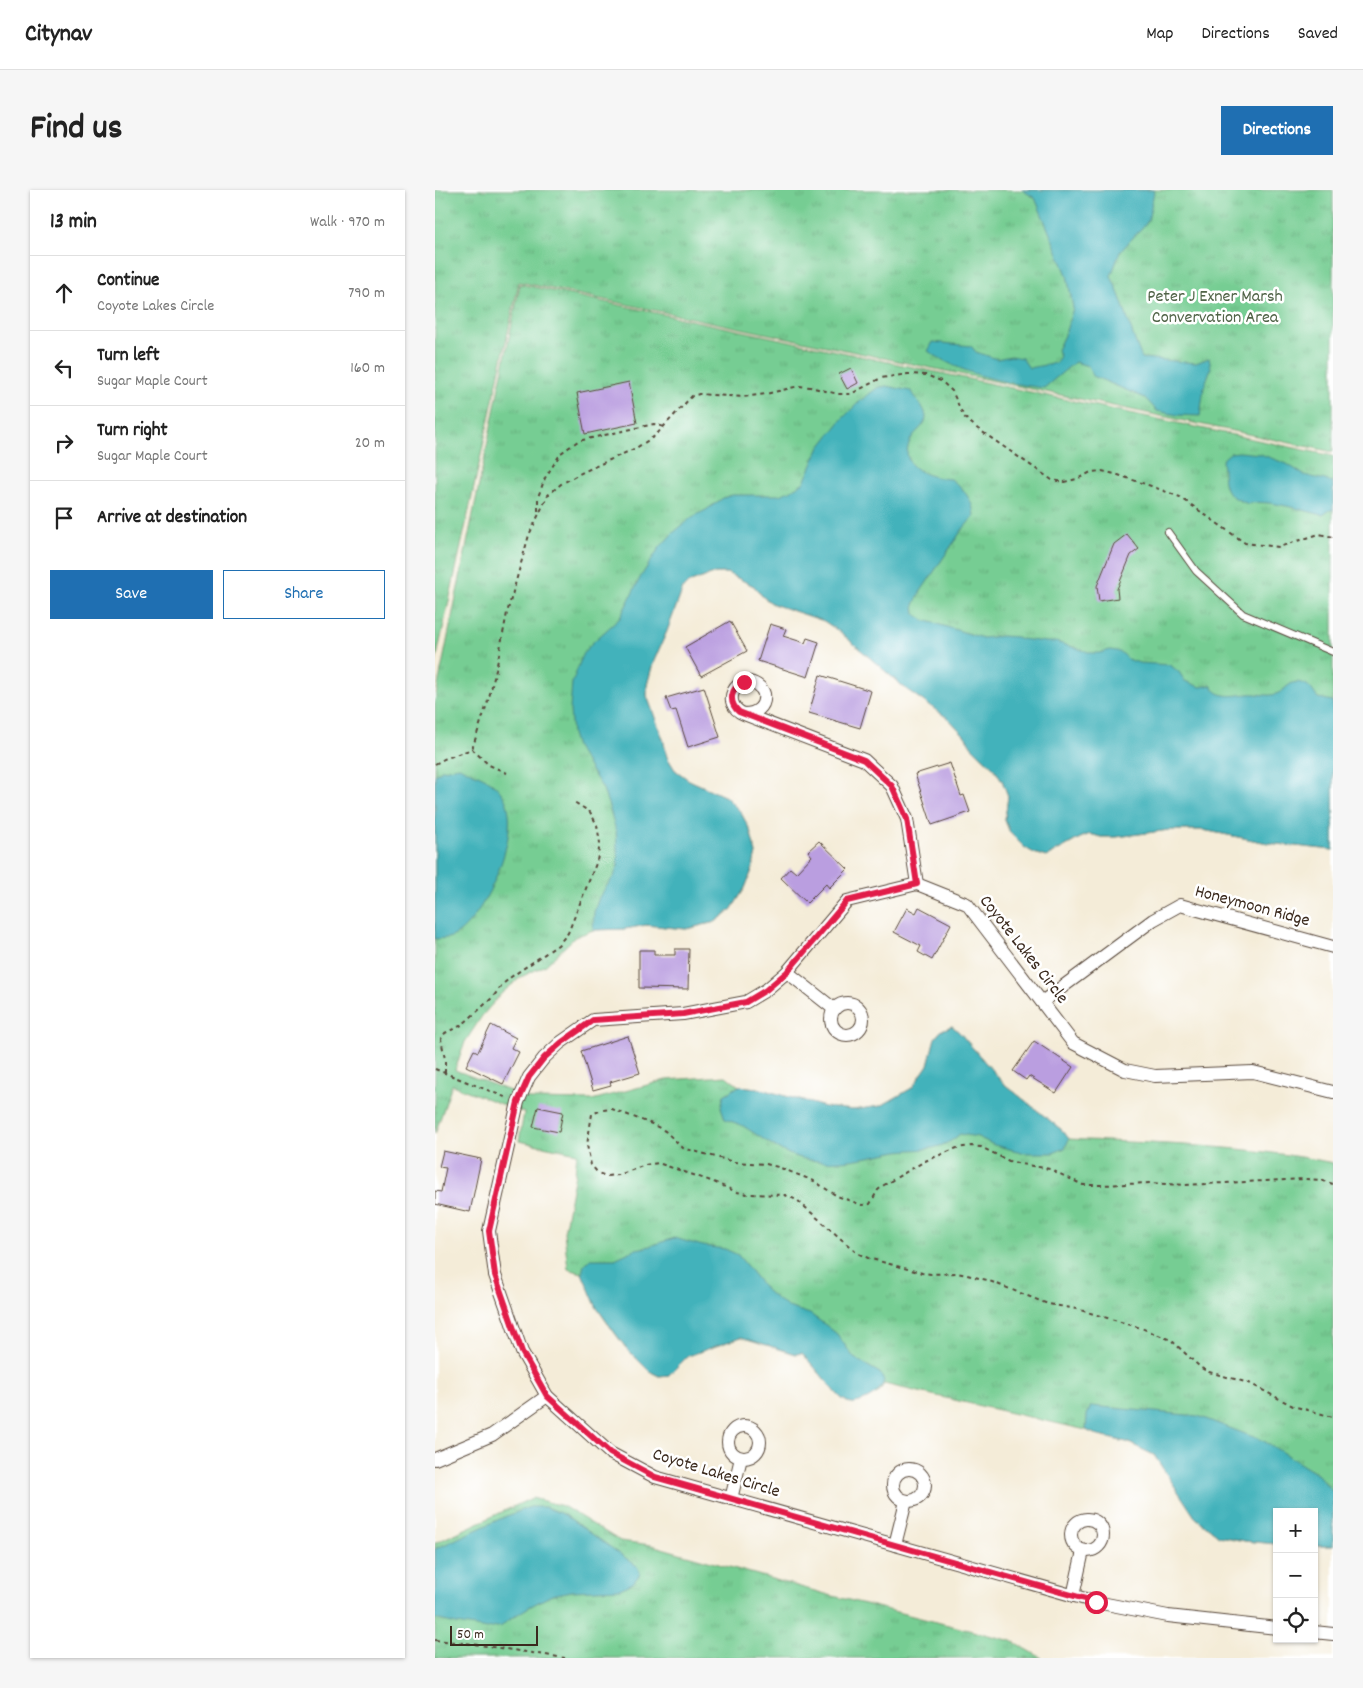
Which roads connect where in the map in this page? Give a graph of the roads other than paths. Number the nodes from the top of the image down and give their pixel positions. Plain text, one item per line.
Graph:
1 (1168, 532) dead end
2 (1333, 652) edge
3 (744, 714) dead end
4 (917, 884) junction
5 (1333, 947) edge
6 (787, 972) junction
7 (1042, 1002) junction
8 (834, 1009) dead end
9 (1333, 1092) edge
10 (547, 1396) junction
11 (741, 1458) dead end
12 (435, 1459) edge
13 (731, 1499) junction
14 (905, 1501) dead end
15 (895, 1545) junction
16 (1083, 1551) dead end
17 (1073, 1596) junction
18 (1273, 1628) edge
19 (1318, 1632) edge
20 (1333, 1634) edge

1 - 2 lane
3 - 4 street
4 - 6 street, Coyote Lakes Circle
4 - 7 street, Coyote Lakes Circle
5 - 7 street, Honeymoon Ridge
6 - 8 street
6 - 10 street, Coyote Lakes Circle
7 - 9 street, Coyote Lakes Circle
10 - 12 street
10 - 13 street, Coyote Lakes Circle
11 - 13 street
13 - 15 street, Coyote Lakes Circle
14 - 15 street
15 - 17 street, Coyote Lakes Circle
16 - 17 street
17 - 18 street, Coyote Lakes Circle
19 - 20 street

